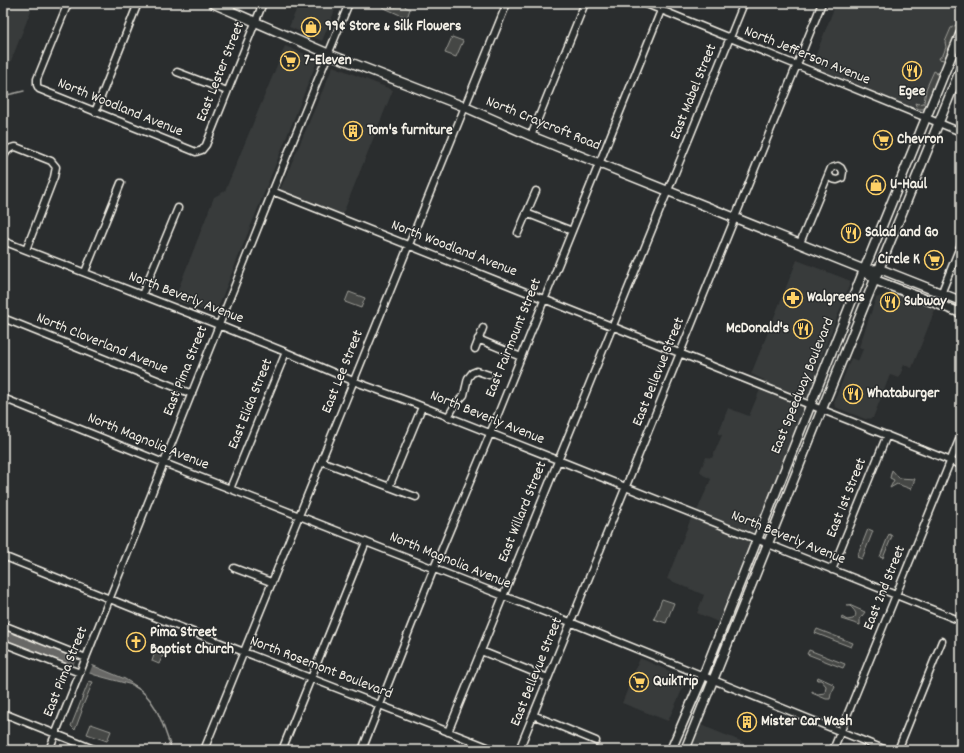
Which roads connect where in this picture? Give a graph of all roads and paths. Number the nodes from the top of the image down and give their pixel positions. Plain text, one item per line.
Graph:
1 (68, 3) edge
2 (138, 3) edge
3 (212, 3) edge
4 (263, 3) edge
5 (349, 3) edge
6 (507, 3) edge
7 (585, 3) edge
8 (644, 3) edge
9 (664, 3) edge
10 (744, 3) edge
11 (822, 3) edge
12 (662, 10) junction
13 (256, 21) junction
14 (961, 32) edge
15 (729, 38) junction
16 (329, 54) junction
17 (797, 65) junction
18 (961, 68) edge
19 (177, 72) dead end
20 (38, 86) junction
21 (31, 88) dead end
22 (227, 91) junction
23 (465, 107) junction
24 (95, 112) junction
25 (927, 117) junction
26 (940, 122) junction
27 (961, 132) edge
28 (531, 136) junction
29 (201, 152) joint
30 (3, 158) edge
31 (600, 163) junction
32 (829, 175) dead end
33 (121, 183) dead end
34 (667, 190) junction
35 (272, 191) junction
36 (536, 191) dead end
37 (178, 208) dead end
38 (526, 213) junction
39 (735, 217) junction
40 (572, 231) junction
41 (518, 233) dead end
42 (3, 241) edge
43 (800, 243) junction
44 (961, 244) edge
45 (409, 246) junction
46 (26, 250) junction
47 (880, 269) junction
48 (864, 270) junction
49 (85, 272) junction
50 (875, 280) junction
51 (941, 294) junction
52 (142, 295) junction
53 (544, 298) junction
54 (961, 301) edge
55 (961, 313) edge
56 (3, 318) edge
57 (219, 325) junction
58 (612, 326) junction
59 (483, 328) dead end
60 (478, 339) junction
61 (475, 349) dead end
62 (286, 352) junction
63 (680, 353) junction
64 (521, 358) junction
65 (488, 375) dead end
66 (353, 381) junction
67 (192, 394) junction
68 (3, 398) edge
69 (811, 405) junction
70 (422, 407) junction
71 (822, 409) junction
72 (448, 417) junction
73 (490, 434) junction
74 (886, 435) junction
75 (961, 435) edge
76 (558, 460) junction
77 (321, 461) junction
78 (950, 461) junction
79 (164, 463) junction
80 (961, 465) edge
81 (389, 487) junction
82 (626, 488) junction
83 (230, 489) junction
84 (416, 497) dead end
85 (298, 515) junction
86 (757, 540) junction
87 (366, 542) junction
88 (768, 544) junction
89 (3, 556) edge
90 (234, 568) dead end
91 (434, 568) junction
92 (832, 570) junction
93 (271, 582) junction
94 (502, 596) junction
95 (897, 596) junction
96 (109, 599) junction
97 (961, 621) edge
98 (570, 622) junction
99 (3, 625) edge
100 (942, 641) dead end
101 (3, 643) edge
102 (481, 651) junction
103 (244, 652) junction
104 (85, 659) junction
105 (80, 672) junction
106 (702, 676) junction
107 (312, 678) junction
108 (548, 678) junction
109 (714, 681) junction
110 (380, 705) junction
111 (3, 713) edge
112 (533, 715) junction
113 (448, 732) junction
114 (841, 732) junction
115 (55, 734) junction
116 (596, 741) dead end
117 (961, 746) edge
118 (49, 750) edge
119 (96, 750) edge
120 (204, 750) edge
121 (282, 750) edge
122 (362, 750) edge
123 (495, 750) edge
124 (519, 750) edge
125 (671, 750) edge
126 (685, 750) edge
127 (833, 750) edge
128 (886, 750) edge
129 (898, 750) edge
130 (960, 750) edge

1 - 20 street, North Woodland Avenue
2 - 24 street
3 - 13 main road, North Craycroft Road
4 - 13 street, East Lester Street
5 - 16 street, East Pima Street
6 - 23 street, East Lee Street
7 - 28 street
8 - 12 street, North Jefferson Avenue
9 - 12 street, East Fairmount Street
10 - 15 street, East Mabel Street
11 - 17 street, East Bellevue Street
12 - 15 street, North Jefferson Avenue
12 - 31 street, East Fairmount Street
13 - 16 main road, North Craycroft Road
13 - 22 street, East Lester Street
14 - 25 main road, East Speedway Boulevard
15 - 17 street, North Jefferson Avenue
15 - 34 street, East Mabel Street
16 - 23 main road, North Craycroft Road
16 - 35 street, East Pima Street
17 - 25 street, North Jefferson Avenue
17 - 39 street, East Bellevue Street
18 - 26 main road, East Speedway Boulevard
19 - 22 street
20 - 21 street
20 - 24 street, North Woodland Avenue
22 - 29 street, East Lester Street
23 - 28 main road, North Craycroft Road
23 - 45 street, East Lee Street
24 - 29 street, North Woodland Avenue
25 - 26 street, North Jefferson Avenue
25 - 48 main road, East Speedway Boulevard
26 - 27 street, North Jefferson Avenue
26 - 47 main road, East Speedway Boulevard
28 - 31 main road, North Craycroft Road
30 - 46 street
31 - 34 main road, North Craycroft Road
31 - 40 street, East Fairmount Street
32 - 43 street
33 - 49 street
34 - 39 main road, North Craycroft Road
34 - 58 street, East Willard Street
35 - 45 street, North Woodland Avenue
35 - 57 street, East Pima Street
36 - 38 street
37 - 52 street
38 - 40 street
38 - 41 street
39 - 43 main road, North Craycroft Road
39 - 63 street, East Bellevue Street
40 - 53 street, East Fairmount Street
42 - 46 street, North Beverly Avenue
43 - 48 main road, North Craycroft Road
44 - 51 street
45 - 53 street, North Woodland Avenue
45 - 66 street, East Lee Street
46 - 49 street, North Beverly Avenue
47 - 48 main road, North Craycroft Road
47 - 50 main road, East Speedway Boulevard
47 - 51 main road, North Craycroft Road
48 - 50 main road, North Craycroft Road
48 - 69 main road, East Speedway Boulevard
49 - 52 street, North Beverly Avenue
50 - 55 main road, North Craycroft Road
50 - 71 main road, East Speedway Boulevard
51 - 54 main road, North Craycroft Road
52 - 57 street, North Beverly Avenue
53 - 58 street, North Woodland Avenue
53 - 64 street, East Fairmount Street
56 - 67 street, North Cloverland Avenue
57 - 62 street, North Beverly Avenue
57 - 67 street, East Pima Street
58 - 63 street, North Woodland Avenue
58 - 76 street, East Willard Street
59 - 60 street
60 - 61 street
60 - 64 street
62 - 66 street, North Beverly Avenue
62 - 83 street, East Elida Street
63 - 69 street, North Woodland Avenue
63 - 82 street, East Bellevue Street
64 - 73 street, East Fairmount Street
65 - 72 street
66 - 70 street, North Beverly Avenue
66 - 77 street, East Lee Street
67 - 79 street, East Pima Street
68 - 79 street, North Magnolia Avenue
69 - 71 street, North Woodland Avenue
69 - 86 main road, East Speedway Boulevard
70 - 72 street, North Beverly Avenue
70 - 81 street
71 - 74 street, North Woodland Avenue
71 - 88 main road, East Speedway Boulevard
72 - 73 street, North Beverly Avenue
73 - 76 street, North Beverly Avenue
73 - 91 street, East Fairmount Street
74 - 78 street, North Woodland Avenue
74 - 92 street, East 1st Street
75 - 78 street, East 2nd Street
76 - 82 street, North Beverly Avenue
76 - 94 street, East Willard Street
77 - 81 street
77 - 85 street, East Lee Street
78 - 80 street, North Woodland Avenue
78 - 95 street, East 2nd Street
79 - 83 street, North Magnolia Avenue
79 - 96 street, East Pima Street
81 - 84 street
82 - 86 street, North Beverly Avenue
82 - 98 street, East Bellevue Street
83 - 85 street, North Magnolia Avenue
85 - 87 street, North Magnolia Avenue
85 - 93 street, East Lee Street
86 - 88 street, North Beverly Avenue
86 - 106 main road, East Speedway Boulevard
87 - 91 street, North Magnolia Avenue
87 - 107 street
88 - 92 street, North Beverly Avenue
88 - 109 main road, East Speedway Boulevard
89 - 96 street, North Rosemont Boulevard
90 - 93 street
91 - 94 street, North Magnolia Avenue
91 - 110 street, East Fairmount Street
92 - 95 street, North Beverly Avenue
93 - 103 street, East Lee Street
94 - 98 street, North Magnolia Avenue
94 - 102 street, East Willard Street
95 - 97 street, North Beverly Avenue
95 - 114 street, East 2nd Street
96 - 103 street, North Rosemont Boulevard
96 - 104 street, East Pima Street
98 - 106 street, North Magnolia Avenue
98 - 108 street, East Bellevue Street
99 - 104 street
100 - 129 street
101 - 105 street
102 - 108 street
102 - 113 street, East Willard Street
103 - 107 street, North Rosemont Boulevard
103 - 120 street, East Lee Street
104 - 105 street, East Pima Street
105 - 115 street, East Pima Street
106 - 109 street, North Magnolia Avenue
106 - 125 main road, East Speedway Boulevard
107 - 110 street, North Rosemont Boulevard
107 - 121 street
108 - 112 street, East Bellevue Street
109 - 114 street, North Magnolia Avenue
109 - 126 main road, East Speedway Boulevard
110 - 113 street, North Rosemont Boulevard
110 - 122 street, East Fairmount Street
111 - 115 street
112 - 116 street
112 - 124 street, East Bellevue Street
113 - 123 street, North Rosemont Boulevard
114 - 127 street, East 2nd Street
114 - 128 street, North Magnolia Avenue
115 - 118 street, East Pima Street
115 - 119 street
117 - 130 street

